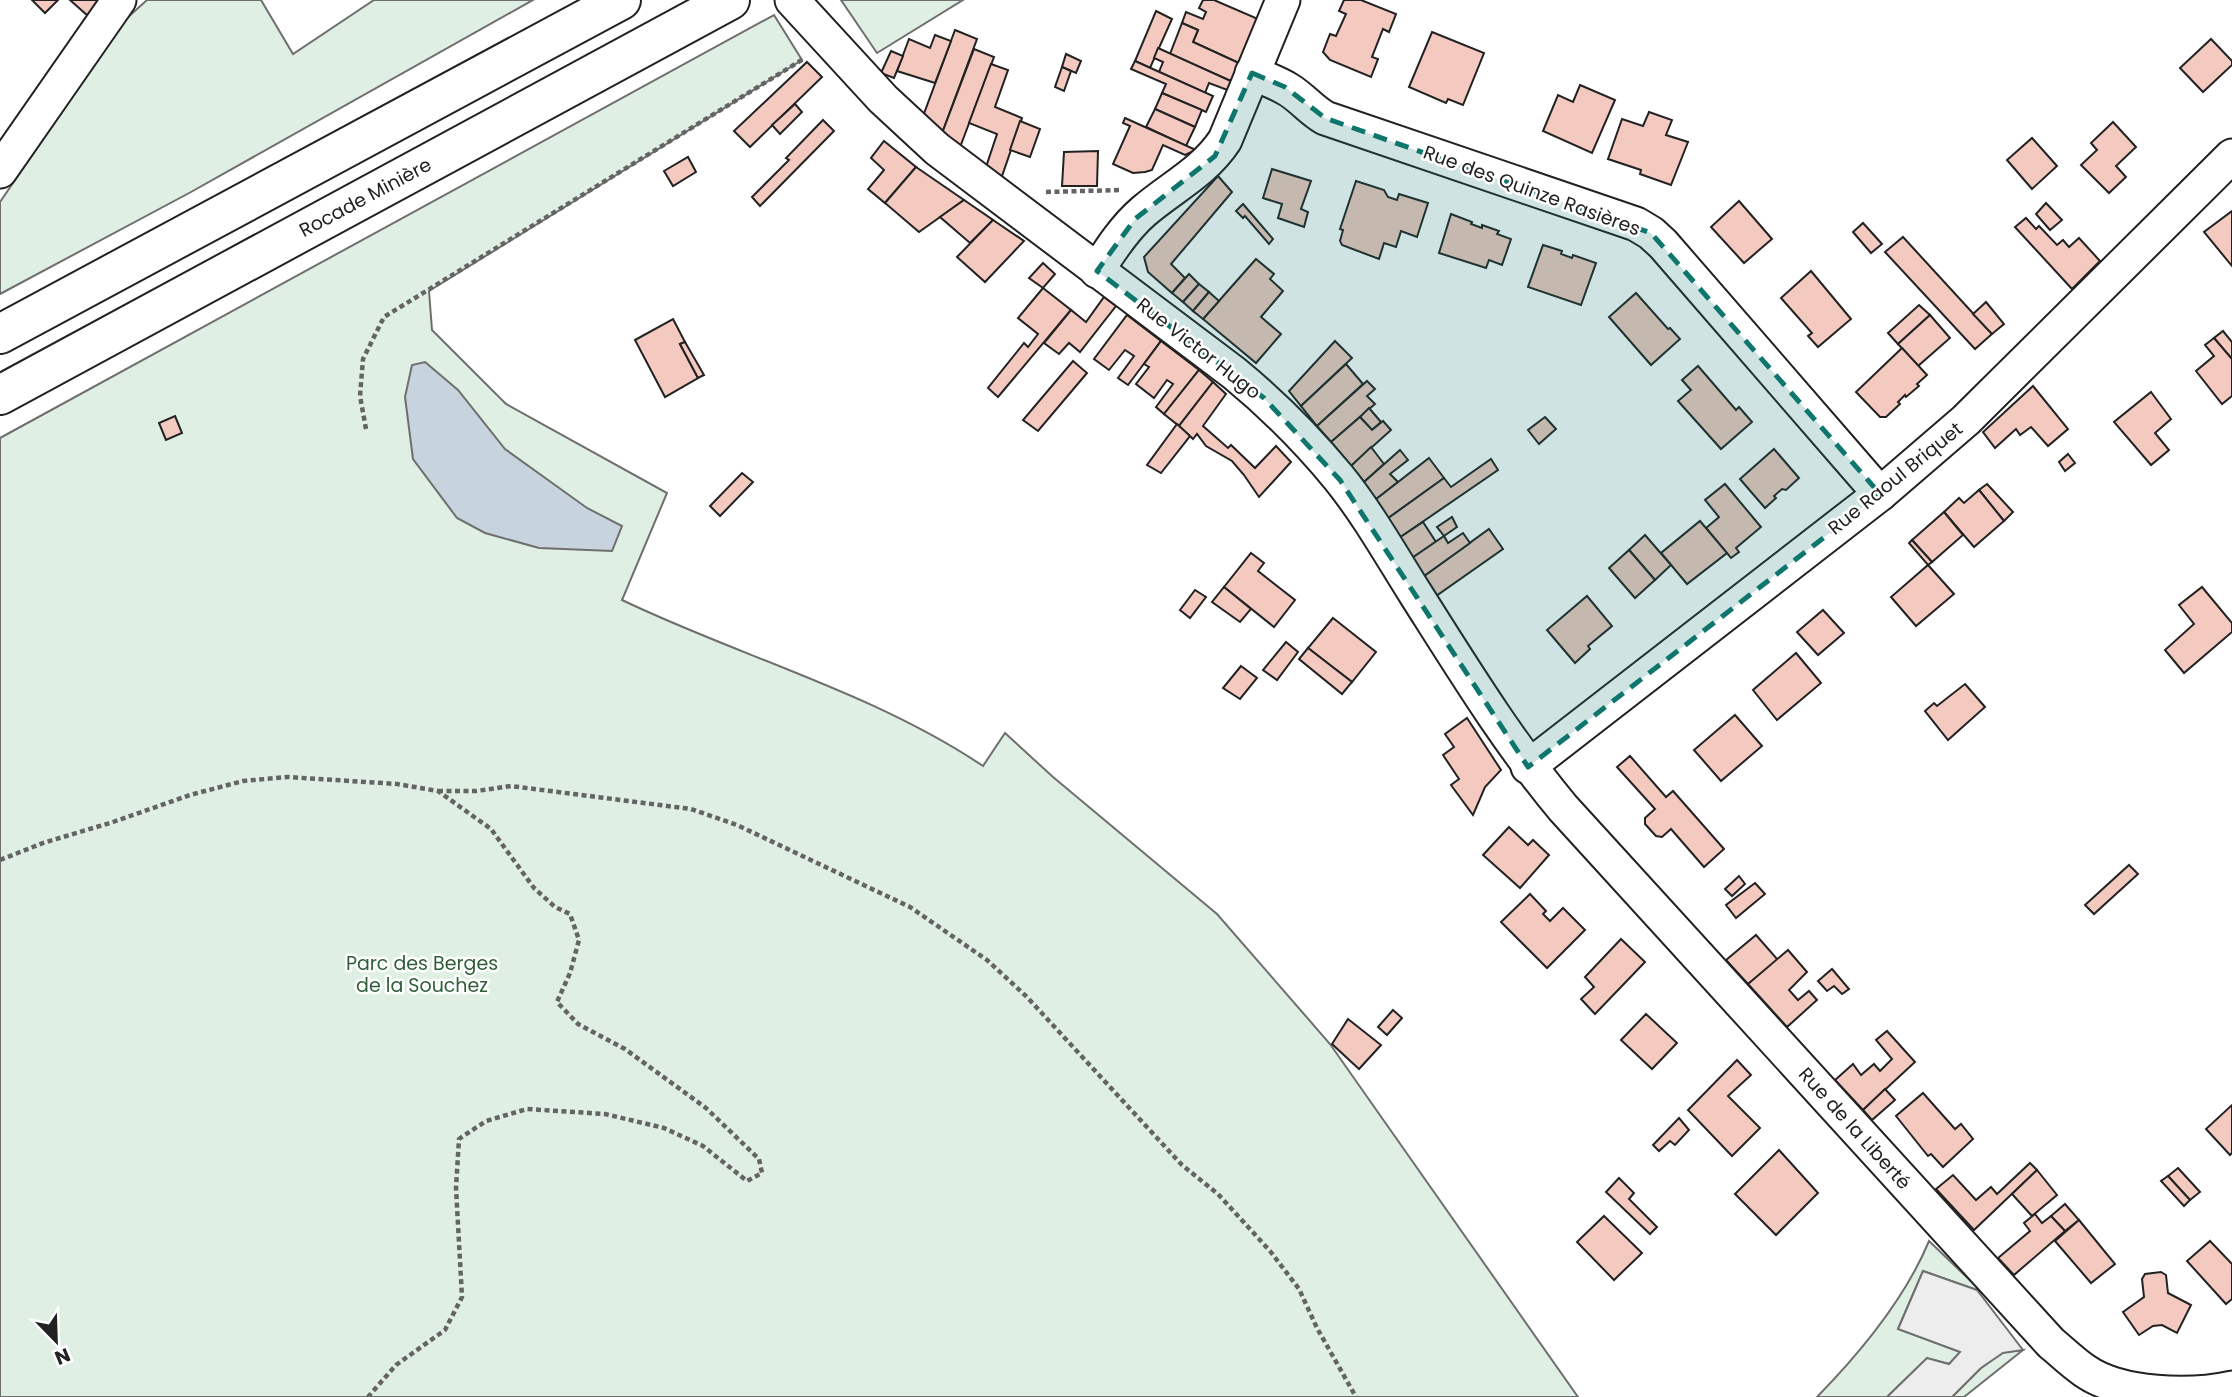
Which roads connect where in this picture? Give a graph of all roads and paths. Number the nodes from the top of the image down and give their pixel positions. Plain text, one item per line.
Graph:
1 (119, 0) edge
2 (621, 0) edge
3 (792, 0) edge
4 (1283, 0) edge
5 (726, 2) edge
6 (829, 42) junction
7 (1252, 73) junction
8 (2232, 156) edge
9 (0, 171) edge
10 (1128, 190) dead end
11 (1019, 213) junction
12 (1097, 271) junction
13 (0, 334) edge
14 (0, 394) edge
15 (366, 429) dead end
16 (1880, 494) junction
17 (1528, 767) junction
18 (438, 791) junction
19 (0, 860) edge
20 (2232, 1388) edge
21 (368, 1397) edge
22 (1356, 1397) edge

1 - 9 street
2 - 13 highway
3 - 6 street, Rue Victor Hugo
4 - 7 street
5 - 14 highway, Rocade Minière
6 - 11 street, Rue Victor Hugo
6 - 15 path
7 - 12 street
7 - 16 street, Rue des Quinze Rasières
8 - 16 street, Rue Raoul Briquet
10 - 11 path
11 - 12 street, Rue Victor Hugo
12 - 17 street, Rue Victor Hugo
16 - 17 street, Rue Raoul Briquet
17 - 20 street, Rue de la Liberté
18 - 19 path
18 - 21 path
18 - 22 path

